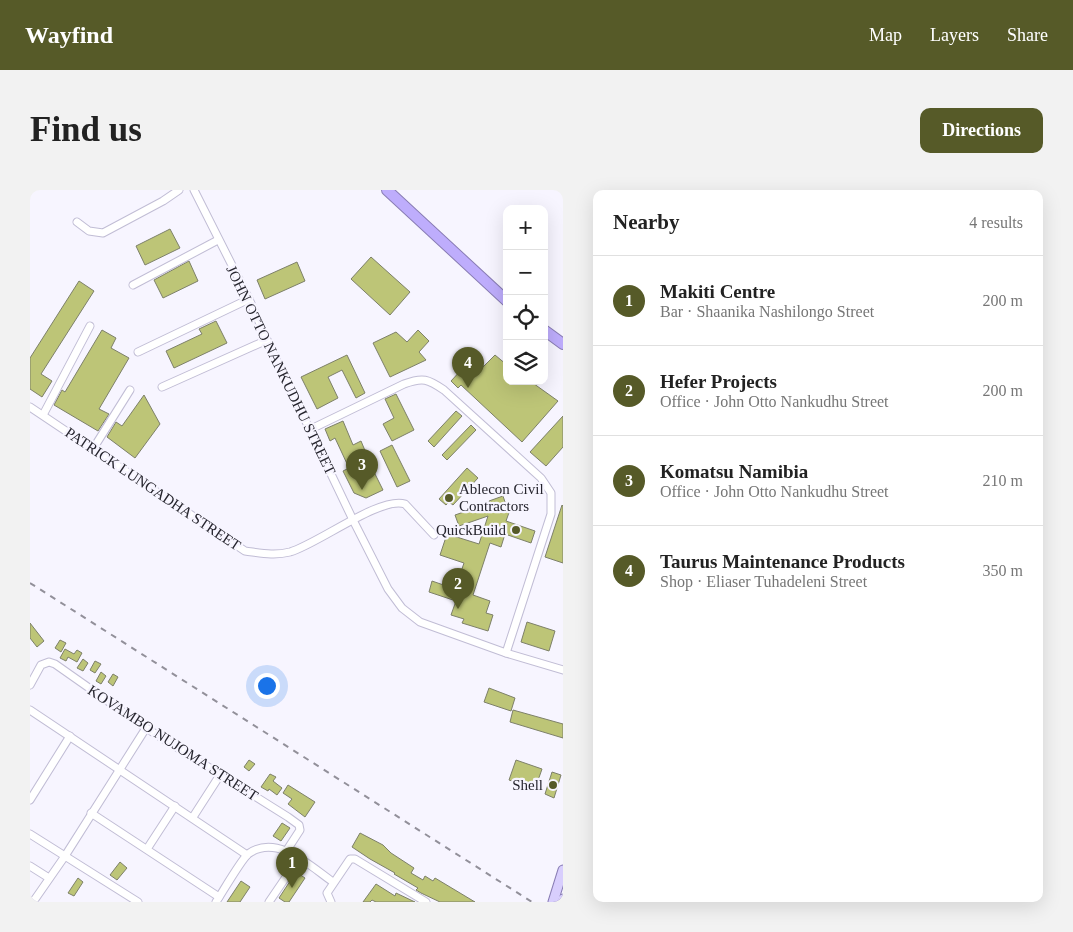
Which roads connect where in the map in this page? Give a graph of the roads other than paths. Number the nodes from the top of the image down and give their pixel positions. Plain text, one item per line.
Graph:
1 (179, 190) edge
2 (194, 190) edge
3 (386, 190) edge
4 (77, 222) dead end
5 (218, 240) junction
6 (133, 285) dead end
7 (503, 297) edge
8 (249, 299) junction
9 (90, 326) dead end
10 (548, 333) edge
11 (267, 340) junction
12 (563, 344) edge
13 (138, 352) dead end
14 (162, 387) dead end
15 (130, 390) dead end
16 (30, 408) edge
17 (43, 415) junction
18 (309, 430) junction
19 (93, 449) junction
20 (353, 520) junction
21 (434, 535) dead end
22 (506, 653) junction
23 (563, 670) edge
24 (30, 685) edge
25 (30, 710) edge
26 (146, 728) junction
27 (70, 736) junction
28 (118, 769) junction
29 (220, 774) junction
30 (30, 800) edge
31 (175, 806) junction
32 (92, 813) junction
33 (193, 817) junction
34 (30, 834) edge
35 (147, 849) junction
36 (287, 850) junction
37 (247, 855) junction
38 (65, 856) junction
39 (299, 858) junction
40 (30, 866) edge
41 (563, 870) edge
42 (50, 878) junction
43 (333, 882) junction
44 (33, 899) edge
45 (218, 899) edge
46 (138, 902) edge
47 (269, 902) edge
48 (331, 902) edge
49 (426, 902) edge
50 (553, 902) edge

1 - 4 street
2 - 5 street, JOHN OTTO NANKUDHU STREET
3 - 7 highway
5 - 6 street
5 - 8 street, JOHN OTTO NANKUDHU STREET
8 - 11 street, JOHN OTTO NANKUDHU STREET
8 - 13 street
9 - 17 street
10 - 12 highway
11 - 14 street
11 - 18 street, JOHN OTTO NANKUDHU STREET
15 - 19 street
16 - 17 street, PATRICK LUNGADHA STREET
17 - 19 street, PATRICK LUNGADHA STREET
18 - 20 street, JOHN OTTO NANKUDHU STREET
18 - 22 street
19 - 20 street, PATRICK LUNGADHA STREET
20 - 21 street, PATRICK LUNGADHA STREET
20 - 22 street, JOHN OTTO NANKUDHU STREET
22 - 23 street, JOHN OTTO NANKUDHU STREET
24 - 26 street, KOVAMBO NUJOMA STREET
25 - 27 street
26 - 28 street
26 - 29 street, KOVAMBO NUJOMA STREET
27 - 28 street
27 - 30 street
28 - 31 street
28 - 32 street
29 - 33 street
29 - 36 street, KOVAMBO NUJOMA STREET
31 - 33 street
31 - 35 street
32 - 35 street
32 - 38 street
33 - 37 street
34 - 38 street
35 - 45 street
36 - 37 street
36 - 39 street
37 - 45 street
38 - 42 street
38 - 46 street
39 - 43 street
39 - 47 street
40 - 42 street
41 - 50 main road
42 - 44 street
43 - 48 street
43 - 49 street

